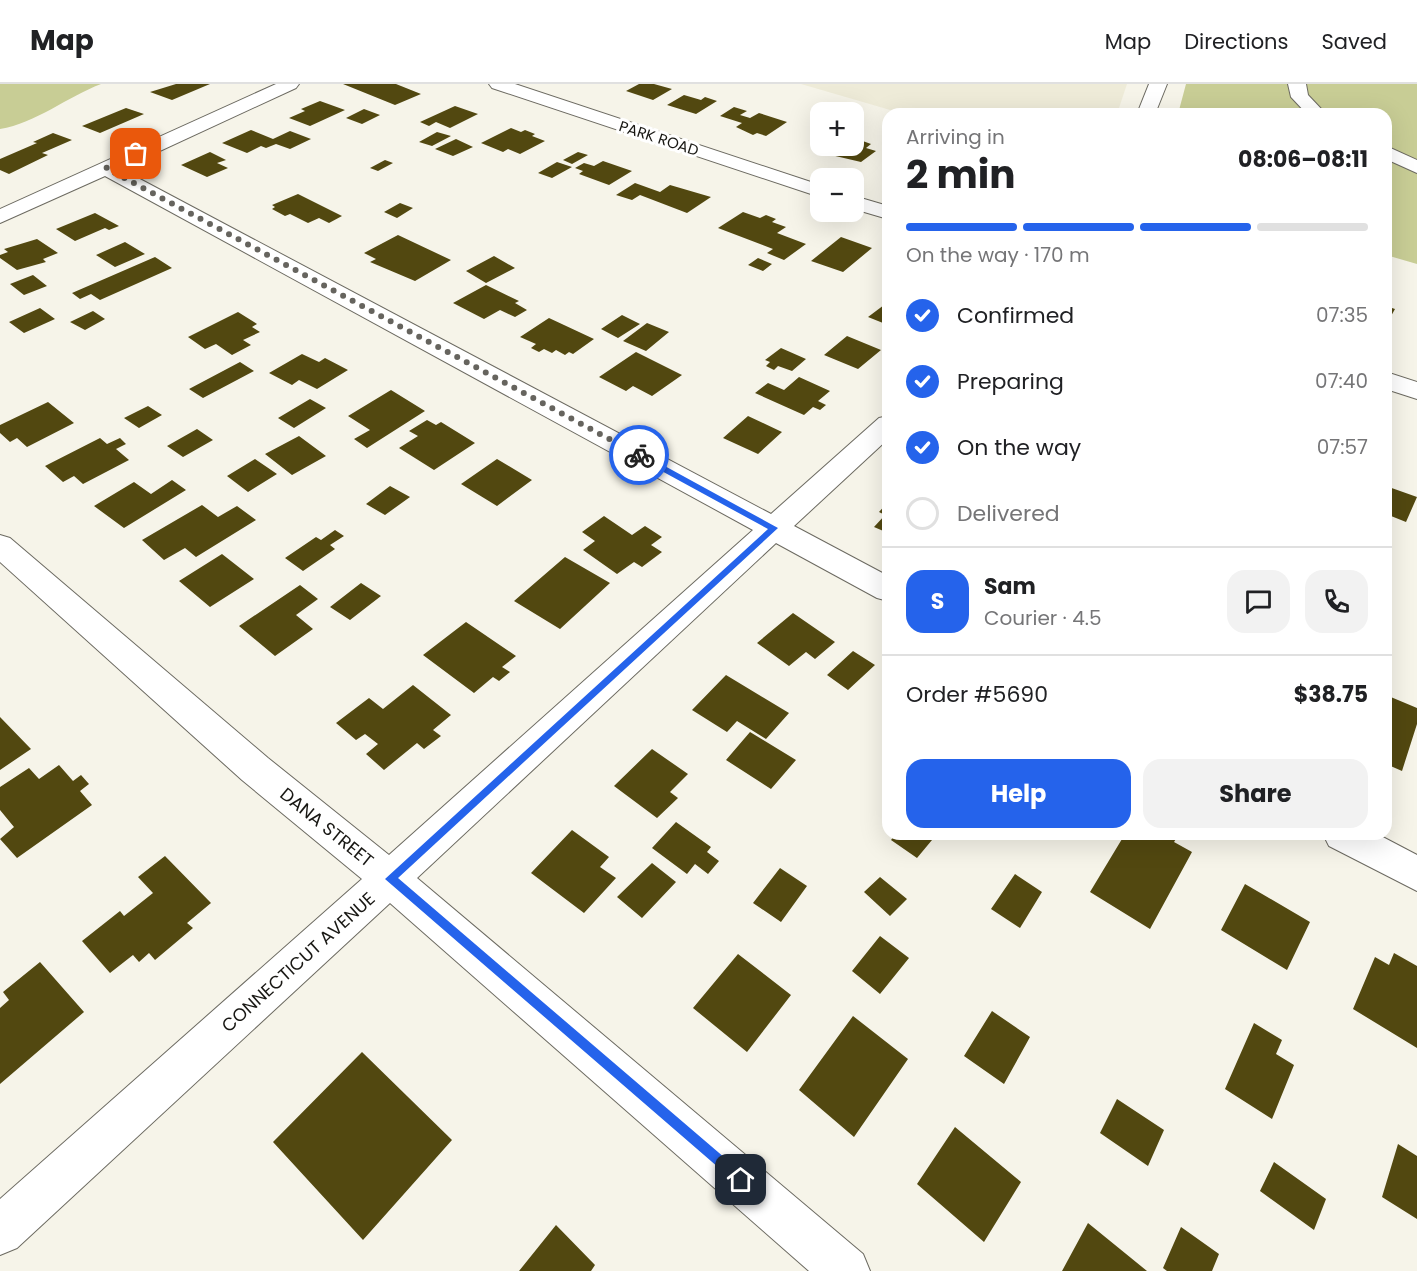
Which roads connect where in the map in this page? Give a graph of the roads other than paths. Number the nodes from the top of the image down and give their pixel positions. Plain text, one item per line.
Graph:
1 (290, 84) edge
2 (498, 84) edge
3 (1158, 84) edge
4 (1297, 84) edge
5 (1148, 108) edge
6 (1311, 108) edge
7 (1392, 155) edge
8 (1417, 167) edge
9 (106, 168) junction
10 (810, 188) edge
11 (864, 205) edge
12 (882, 211) edge
13 (1, 215) edge
14 (1392, 382) edge
15 (1417, 391) edge
16 (882, 429) edge
17 (774, 528) junction
18 (0, 545) edge
19 (882, 587) edge
20 (1353, 840) edge
21 (1417, 874) edge
22 (390, 879) junction
23 (0, 1231) edge
24 (846, 1271) edge

1 - 9 street
2 - 10 street, PARK ROAD
3 - 5 street
4 - 6 street
7 - 8 street
9 - 13 street
9 - 17 street
11 - 12 street
14 - 15 street
16 - 17 street, CONNECTICUT AVENUE
17 - 19 street
17 - 22 street, CONNECTICUT AVENUE
18 - 22 street, DANA STREET
20 - 21 street
22 - 23 street, CONNECTICUT AVENUE
22 - 24 street, DANA STREET

